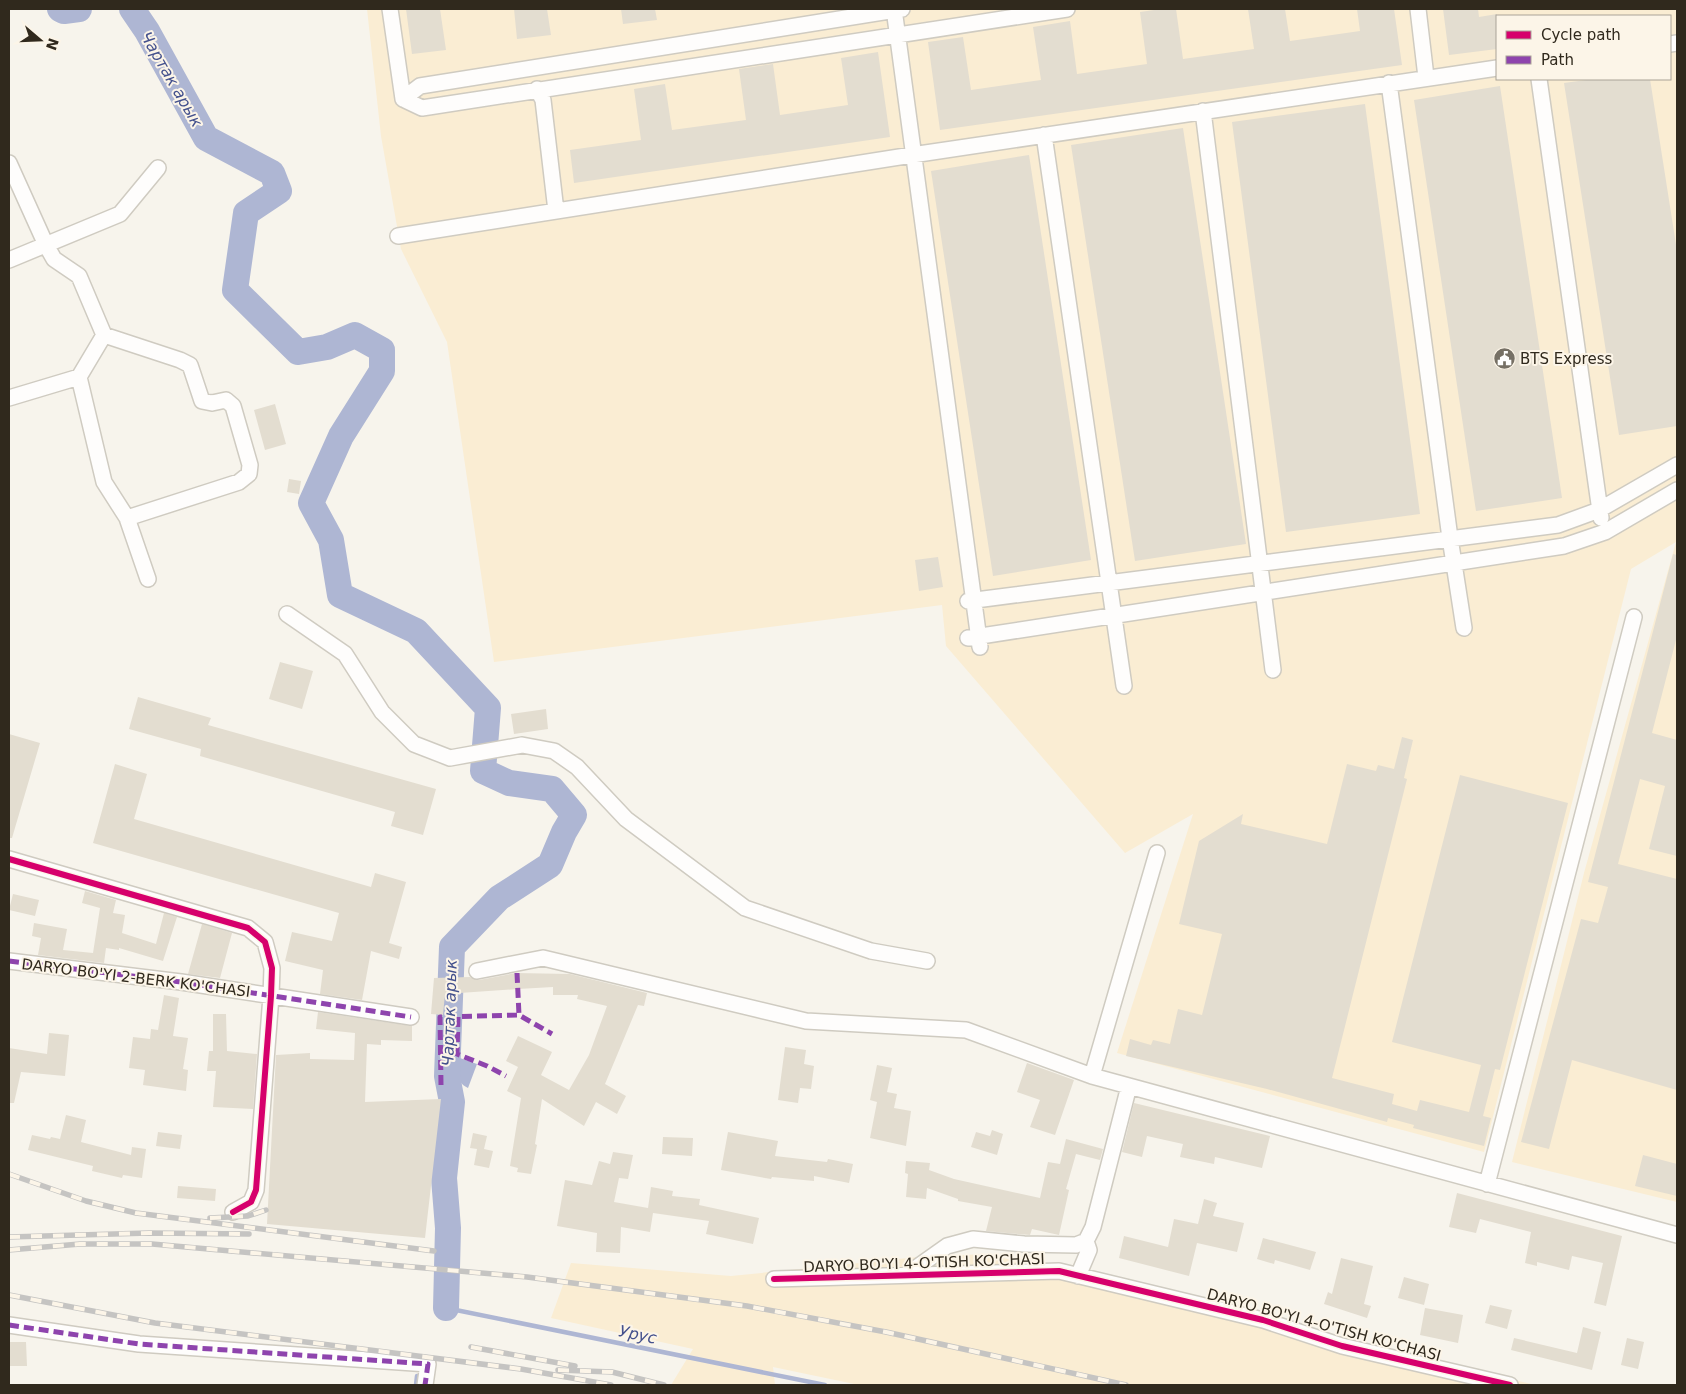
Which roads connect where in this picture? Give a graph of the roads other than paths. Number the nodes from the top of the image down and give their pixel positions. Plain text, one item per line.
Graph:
1 (390, 9) edge
2 (897, 9) edge
3 (1067, 9) edge
4 (1418, 9) edge
5 (898, 36) junction
6 (1496, 68) edge
7 (1426, 77) junction
8 (1539, 80) edge
9 (1389, 83) junction
10 (537, 89) junction
11 (403, 99) junction
12 (1203, 111) junction
13 (1044, 135) junction
14 (912, 155) junction
15 (9, 163) edge
16 (158, 168) dead end
17 (556, 211) junction
18 (398, 236) dead end
19 (46, 245) junction
20 (9, 260) edge
21 (104, 335) junction
22 (79, 377) junction
23 (9, 398) edge
24 (1677, 465) edge
25 (1677, 490) edge
26 (1599, 510) junction
27 (127, 518) junction
28 (1605, 532) junction
29 (1450, 538) junction
30 (1258, 563) junction
31 (1454, 563) junction
32 (148, 579) dead end
33 (1109, 583) junction
34 (1262, 593) junction
35 (971, 601) junction
36 (287, 614) dead end
37 (1114, 616) junction
38 (1634, 617) dead end
39 (1464, 628) dead end
40 (1272, 670) dead end
41 (1124, 686) dead end
42 (1157, 853) dead end
43 (9, 859) edge
44 (927, 961) dead end
45 (9, 962) edge
46 (478, 971) dead end
47 (271, 996) junction
48 (411, 1017) dead end
49 (1092, 1076) junction
50 (1129, 1086) junction
51 (1487, 1184) junction
52 (233, 1212) dead end
53 (1677, 1236) edge
54 (1086, 1241) junction
55 (906, 1275) junction
56 (1078, 1276) junction
57 (774, 1279) dead end
58 (9, 1325) edge
59 (425, 1385) edge
60 (1510, 1385) edge

1 - 11 street
2 - 5 street
2 - 11 street
3 - 5 street
4 - 7 street
5 - 10 street
5 - 14 street
6 - 7 street
7 - 9 street
8 - 26 street
9 - 12 street
9 - 29 street
10 - 11 street
10 - 17 street
12 - 13 street
12 - 30 street
13 - 14 street
13 - 33 street
14 - 17 street
14 - 35 street
15 - 19 street
16 - 19 street
17 - 18 street
19 - 20 street
19 - 21 street
21 - 22 street
21 - 27 street
22 - 23 street
22 - 27 street
24 - 26 street
25 - 28 street
26 - 28 street
26 - 29 street
27 - 32 street
28 - 31 street
29 - 30 street
29 - 31 street
30 - 33 street
30 - 34 street
31 - 34 street
31 - 39 street
33 - 35 street
33 - 37 street
34 - 37 street
34 - 40 street
35 - 37 street
36 - 44 street
37 - 41 street
38 - 51 street
42 - 49 street
43 - 47 street
45 - 47 street, DARYO BO'YI 2-BERK KO'CHASI
46 - 49 street
47 - 48 street, DARYO BO'YI 2-BERK KO'CHASI
47 - 52 street
49 - 50 street
50 - 51 street
50 - 54 street
51 - 53 street
54 - 55 street
54 - 56 street
55 - 56 street, DARYO BO'YI 4-O'TISH KO'CHASI
55 - 57 street, DARYO BO'YI 4-O'TISH KO'CHASI
56 - 60 street, DARYO BO'YI 4-O'TISH KO'CHASI
58 - 59 street

